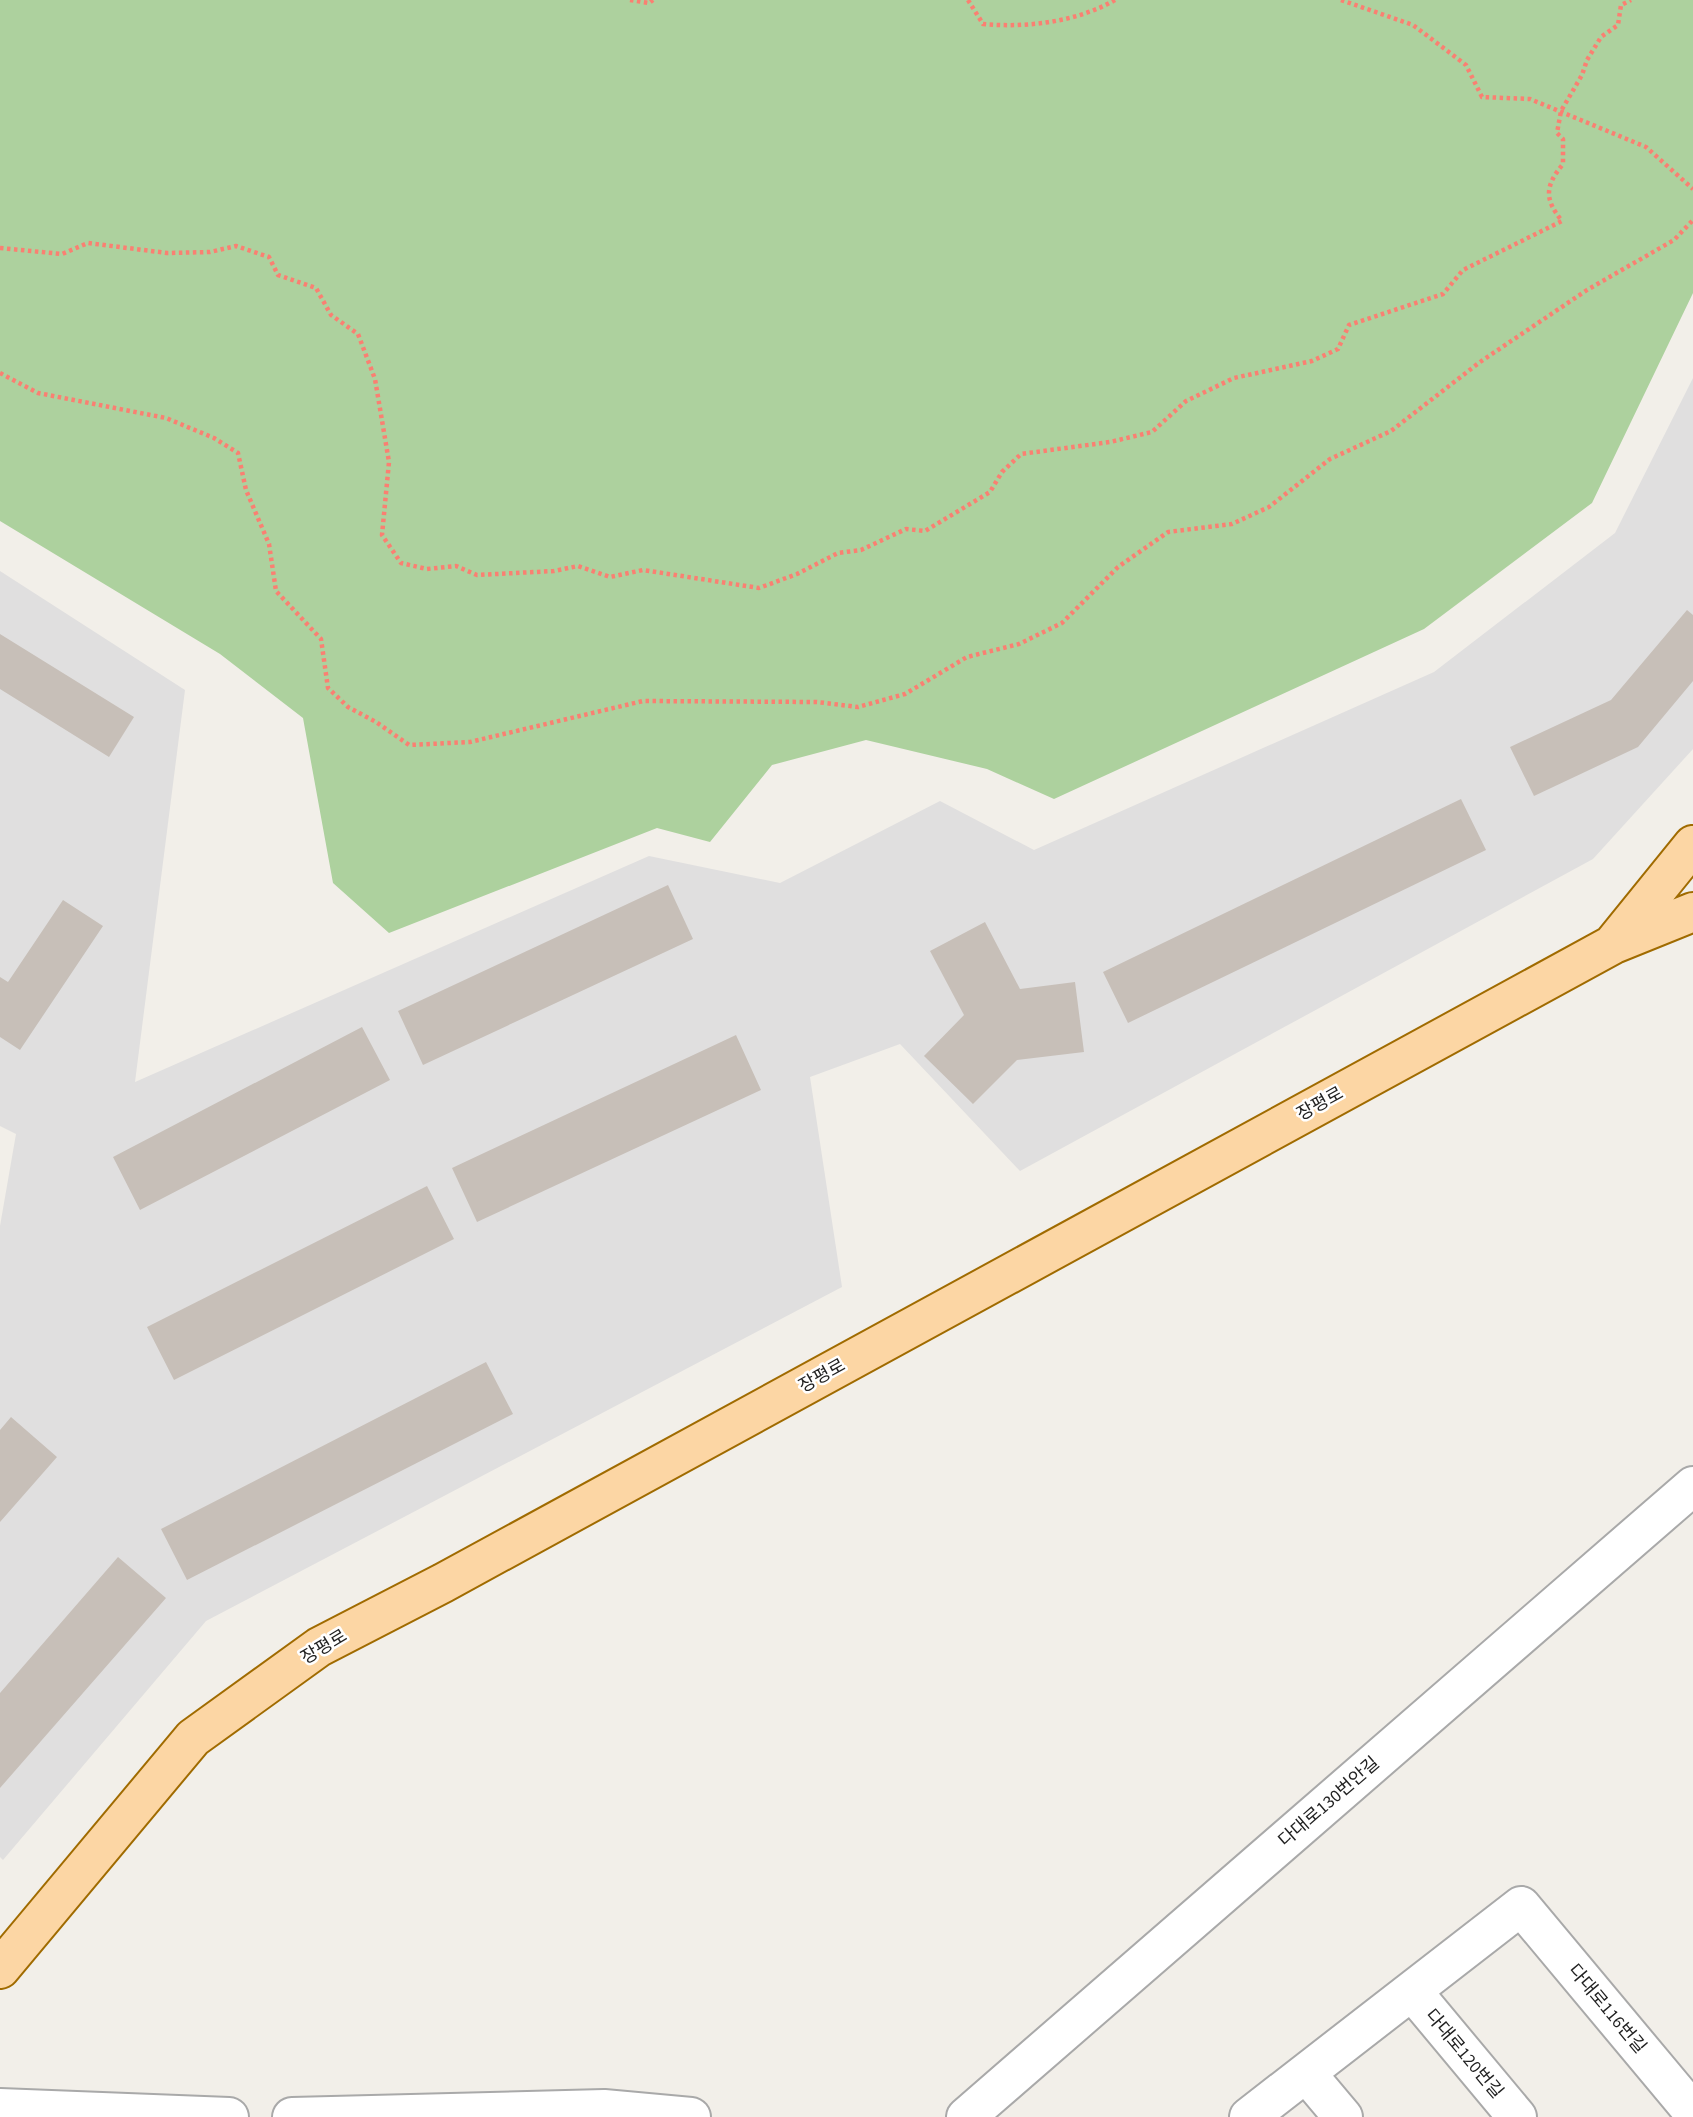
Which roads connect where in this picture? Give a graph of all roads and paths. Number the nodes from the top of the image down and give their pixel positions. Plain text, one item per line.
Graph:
1 (630, 0) edge
2 (653, 0) edge
3 (968, 0) edge
4 (1115, 0) edge
5 (1341, 0) edge
6 (1631, 0) edge
7 (1561, 111) junction
8 (1693, 189) edge
9 (1693, 220) edge
10 (0, 248) edge
11 (0, 373) edge
12 (1693, 845) edge
13 (1693, 912) edge
14 (1612, 945) junction
15 (1693, 1486) edge
16 (0, 1969) edge
17 (1412, 1991) junction
18 (1306, 2073) junction
19 (0, 2108) edge
20 (1693, 2112) edge
21 (608, 2113) edge
22 (52, 2114) edge
23 (430, 2116) edge
24 (229, 2117) edge
25 (292, 2117) edge
26 (691, 2117) edge
27 (966, 2117) edge
28 (1250, 2117) edge
29 (1343, 2117) edge
30 (1517, 2117) edge

1 - 2 path
3 - 4 path
5 - 7 path
6 - 7 path
7 - 8 path
7 - 10 path
9 - 11 path
12 - 14 main road, 장평로
13 - 14 main road
14 - 16 main road, 장평로
15 - 27 street, 다대로130번안길
17 - 18 street
17 - 20 street, 다대로116번길
17 - 30 street, 다대로120번길
18 - 28 street
18 - 29 street
19 - 22 street
21 - 23 street
21 - 26 street
22 - 24 street
23 - 25 street

